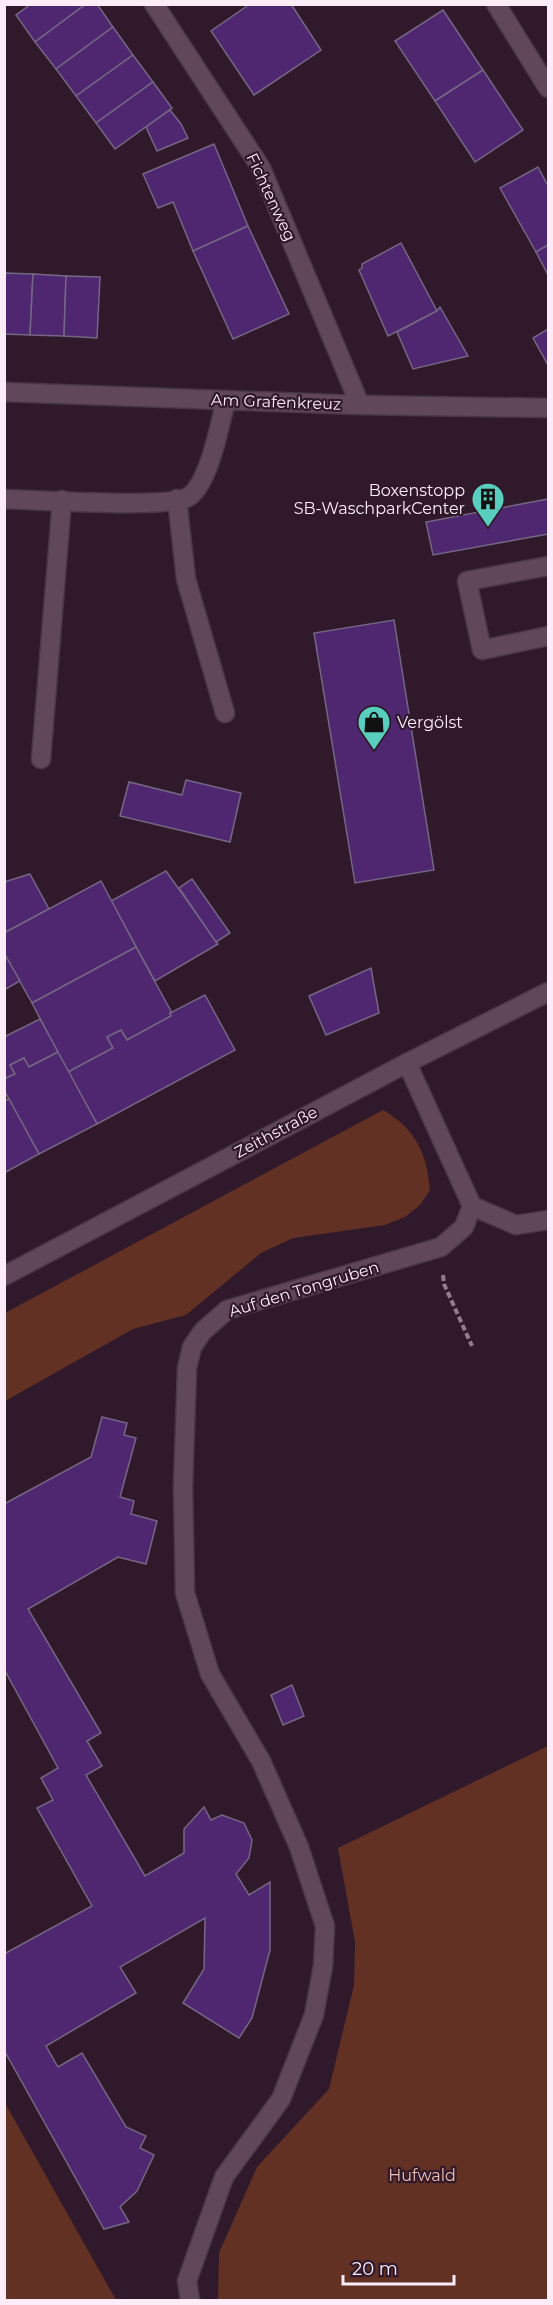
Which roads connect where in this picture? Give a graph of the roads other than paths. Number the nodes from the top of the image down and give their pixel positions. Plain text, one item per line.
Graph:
1 (154, 4) edge
2 (496, 4) edge
3 (549, 88) edge
4 (4, 392) edge
5 (226, 400) junction
6 (360, 405) junction
7 (549, 408) edge
8 (4, 499) edge
9 (177, 499) junction
10 (62, 501) junction
11 (549, 566) edge
12 (549, 636) edge
13 (225, 713) dead end
14 (41, 759) dead end
15 (549, 992) edge
16 (407, 1063) junction
17 (471, 1206) junction
18 (549, 1220) edge
19 (4, 1276) edge
20 (190, 2301) edge

1 - 6 street, Fichtenweg
2 - 3 street
4 - 5 street, Am Grafenkreuz
5 - 6 street, Am Grafenkreuz
5 - 9 street
6 - 7 street, Am Grafenkreuz
8 - 10 street
9 - 10 street
9 - 13 street
10 - 14 street
11 - 12 street
15 - 16 street, Zeithstraße
16 - 17 street
16 - 19 street, Zeithstraße
17 - 18 street
17 - 20 street, Auf den Tongruben

